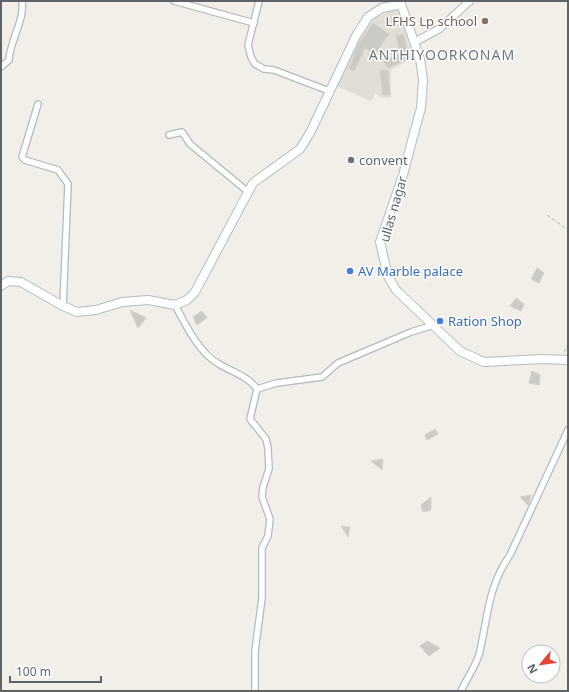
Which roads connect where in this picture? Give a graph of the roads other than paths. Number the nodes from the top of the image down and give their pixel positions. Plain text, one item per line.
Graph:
1 (22, 1) edge
2 (174, 1) edge
3 (260, 1) edge
4 (400, 1) edge
5 (470, 1) edge
6 (254, 23) junction
7 (415, 42) junction
8 (1, 67) edge
9 (329, 91) junction
10 (38, 104) dead end
11 (169, 135) dead end
12 (247, 191) junction
13 (1, 286) edge
14 (175, 305) junction
15 (63, 306) junction
16 (434, 325) junction
17 (565, 358) edge
18 (257, 389) junction
19 (568, 430) edge
20 (255, 691) edge
21 (461, 691) edge

1 - 8 street
2 - 6 street
3 - 6 street
4 - 7 main road, ullas nagar
4 - 9 main road
5 - 7 street
6 - 9 street
7 - 16 main road, ullas nagar
9 - 12 main road
10 - 15 street
11 - 12 street
12 - 14 main road
13 - 15 main road
14 - 15 main road
14 - 18 street
16 - 17 main road, ullas nagar
16 - 18 street
18 - 20 street
19 - 21 street

